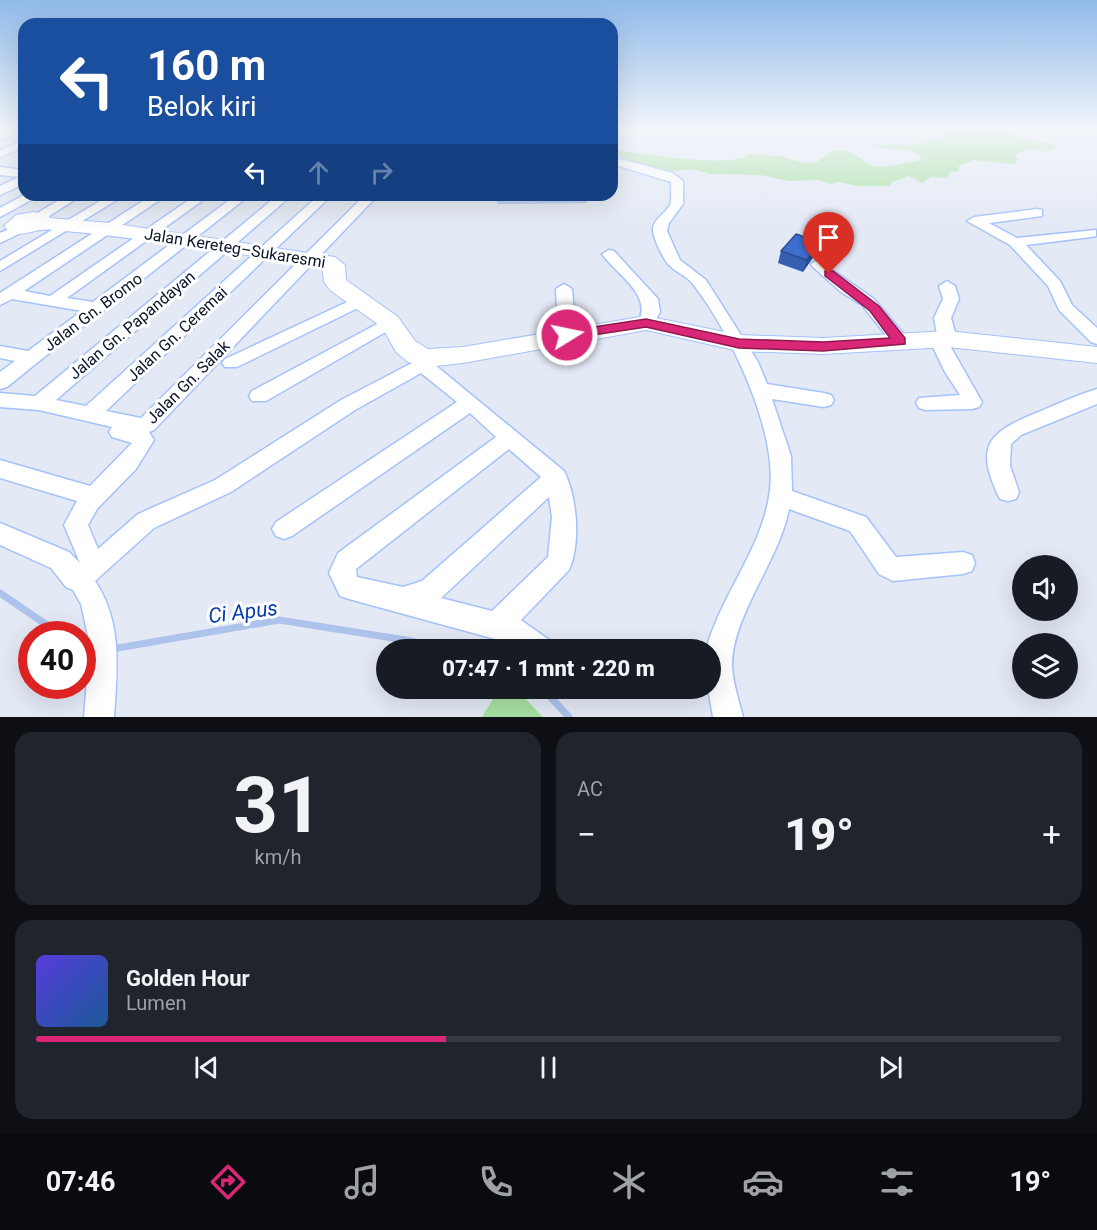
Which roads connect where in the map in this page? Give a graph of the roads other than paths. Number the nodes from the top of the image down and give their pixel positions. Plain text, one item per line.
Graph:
1 (624, 163) edge
2 (0, 171) edge
3 (18, 173) edge
4 (18, 182) edge
5 (0, 191) edge
6 (23, 201) edge
7 (64, 201) edge
8 (109, 201) edge
9 (152, 201) edge
10 (196, 201) edge
11 (235, 201) edge
12 (279, 201) edge
13 (320, 201) edge
14 (366, 201) edge
15 (0, 213) edge
16 (1037, 213) dead end
17 (22, 222) edge
18 (70, 225) junction
19 (110, 229) junction
20 (1091, 233) dead end
21 (148, 235) junction
22 (0, 239) edge
23 (185, 241) junction
24 (1015, 242) junction
25 (225, 247) junction
26 (266, 253) junction
27 (609, 254) dead end
28 (309, 258) junction
29 (818, 264) dead end
30 (0, 267) edge
31 (947, 286) dead end
32 (564, 289) dead end
33 (5, 297) edge
34 (53, 301) junction
35 (360, 301) junction
36 (97, 308) junction
37 (390, 322) junction
38 (646, 323) junction
39 (567, 335) junction
40 (1097, 338) edge
41 (943, 339) junction
42 (900, 341) junction
43 (739, 343) junction
44 (0, 352) edge
45 (1097, 355) edge
46 (32, 358) junction
47 (429, 361) junction
48 (231, 363) dead end
49 (0, 382) edge
50 (760, 390) junction
51 (259, 396) dead end
52 (1097, 396) edge
53 (0, 400) edge
54 (824, 400) dead end
55 (470, 403) junction
56 (927, 403) dead end
57 (40, 408) junction
58 (88, 416) junction
59 (510, 436) junction
60 (0, 469) edge
61 (556, 477) junction
62 (1008, 492) dead end
63 (780, 496) junction
64 (94, 497) junction
65 (284, 529) dead end
66 (0, 534) edge
67 (963, 563) dead end
68 (85, 573) junction
69 (403, 600) junction
70 (496, 626) junction
71 (525, 639) edge
72 (99, 712) edge
73 (728, 717) edge

1 - 43 street
2 - 3 street
4 - 5 street
6 - 15 street
7 - 17 street
8 - 18 street
9 - 19 street
10 - 21 street
11 - 23 street, Jalan Gn. Bromo
12 - 25 street, Jalan Gn. Papandayan
13 - 26 street, Jalan Gn. Ceremai
14 - 28 street
16 - 24 street
17 - 18 street, Jalan Kereteg–Sukaresmi
17 - 22 street
18 - 19 street, Jalan Kereteg–Sukaresmi
18 - 30 street
19 - 21 street, Jalan Kereteg–Sukaresmi
19 - 33 street
20 - 24 street
21 - 23 street, Jalan Kereteg–Sukaresmi
21 - 34 street
23 - 25 street, Jalan Kereteg–Sukaresmi
23 - 36 street, Jalan Gn. Bromo
24 - 40 street
25 - 26 street, Jalan Kereteg–Sukaresmi
25 - 57 street, Jalan Gn. Papandayan
26 - 28 street, Jalan Kereteg–Sukaresmi
26 - 58 street, Jalan Gn. Ceremai
27 - 38 street
28 - 35 street, Jalan Kereteg–Sukaresmi
28 - 58 street, Jalan Gn. Salak
29 - 42 street
31 - 41 street
32 - 39 street
33 - 34 street
34 - 36 street
35 - 37 street, Jalan Kereteg–Sukaresmi
35 - 48 street
36 - 46 street, Jalan Gn. Bromo
37 - 47 street, Jalan Kereteg–Sukaresmi
37 - 51 street
38 - 39 street, Jalan Kereteg–Sukaresmi
38 - 43 street, Jalan Kereteg–Sukaresmi
39 - 47 street, Jalan Kereteg–Sukaresmi
41 - 42 street, Jalan Kereteg–Sukaresmi
41 - 45 street, Jalan Kereteg–Sukaresmi
41 - 56 street
42 - 43 street, Jalan Kereteg–Sukaresmi
43 - 50 street
44 - 46 street
46 - 49 street, Jalan Gn. Bromo
47 - 55 street
47 - 68 street
50 - 54 street
50 - 63 street
52 - 62 street
53 - 57 street, Jalan Gn. Salak
55 - 59 street
55 - 65 street
57 - 58 street, Jalan Gn. Salak
57 - 64 street
59 - 61 street
59 - 69 street
60 - 64 street
61 - 69 street
61 - 70 street
63 - 67 street
63 - 73 street
64 - 68 street
66 - 68 street
68 - 72 street
69 - 70 street
70 - 71 street

